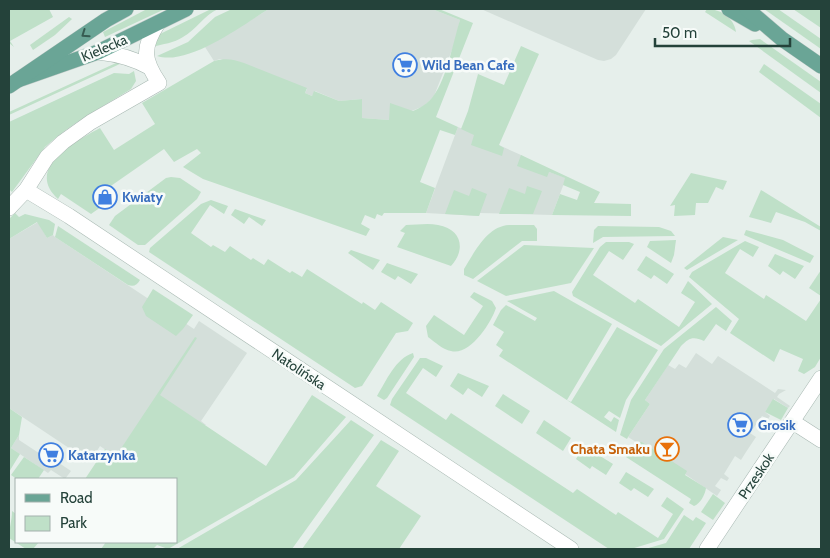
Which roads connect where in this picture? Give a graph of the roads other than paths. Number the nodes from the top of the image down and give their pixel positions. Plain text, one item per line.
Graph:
1 (126, 9) edge
2 (186, 9) edge
3 (729, 9) edge
4 (747, 9) edge
5 (158, 23) junction
6 (782, 39) junction
7 (98, 52) junction
8 (821, 66) edge
9 (149, 67) junction
10 (14, 83) edge
11 (26, 190) junction
12 (9, 208) edge
13 (821, 378) edge
14 (793, 422) junction
15 (821, 440) edge
16 (571, 549) edge
17 (707, 549) edge

1 -> 10 main road, Kielecka
2 - 5 main road, Kielecka
3 - 6 main road
4 - 6 main road
5 - 7 main road, Kielecka
5 - 9 street
6 - 8 main road
7 - 9 street
7 - 10 main road, Kielecka
9 - 11 street
11 - 12 street
11 - 16 street, Natolińska
13 - 14 street, Przeskok
14 - 15 street
14 - 17 street, Przeskok

